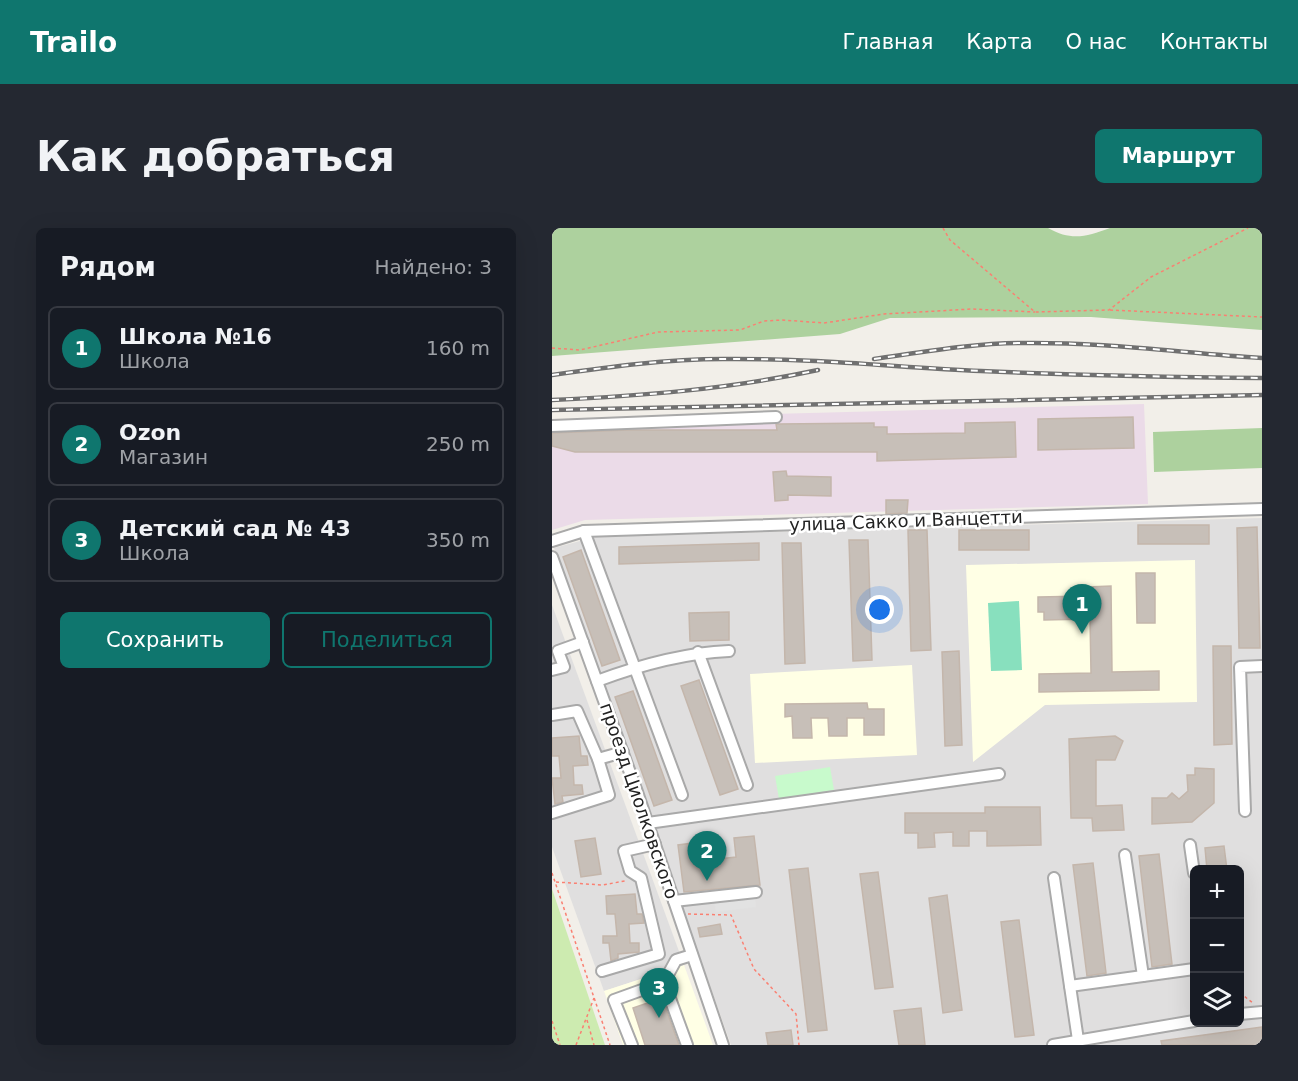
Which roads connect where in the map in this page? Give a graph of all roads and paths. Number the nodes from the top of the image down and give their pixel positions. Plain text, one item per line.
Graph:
1 (943, 228) edge
2 (1248, 228) edge
3 (1109, 310) junction
4 (1035, 312) junction
5 (1262, 318) edge
6 (552, 348) edge
7 (777, 417) dead end
8 (552, 426) edge
9 (1262, 509) edge
10 (584, 531) junction
11 (552, 541) edge
12 (552, 557) edge
13 (583, 642) junction
14 (729, 651) dead end
15 (698, 652) junction
16 (1262, 666) edge
17 (634, 667) junction
18 (552, 670) edge
19 (597, 681) junction
20 (552, 715) edge
21 (622, 752) junction
22 (598, 759) junction
23 (999, 774) dead end
24 (747, 785) dead end
25 (682, 795) dead end
26 (1245, 811) dead end
27 (552, 813) edge
28 (648, 823) junction
29 (655, 844) junction
30 (1190, 845) dead end
31 (1125, 855) dead end
32 (1193, 865) edge
33 (552, 873) edge
34 (641, 878) junction
35 (1054, 878) dead end
36 (555, 882) junction
37 (756, 892) dead end
38 (674, 901) junction
39 (679, 915) junction
40 (692, 955) junction
41 (1190, 970) edge
42 (602, 971) dead end
43 (1143, 976) junction
44 (663, 982) junction
45 (1070, 986) junction
46 (1244, 996) edge
47 (595, 998) junction
48 (1262, 1012) edge
49 (1244, 1014) edge
50 (587, 1019) junction
51 (552, 1021) edge
52 (1190, 1022) edge
53 (1078, 1040) junction
54 (560, 1045) edge
55 (576, 1045) edge
56 (594, 1045) edge
57 (610, 1045) edge
58 (632, 1045) edge
59 (687, 1045) edge
60 (723, 1045) edge
61 (799, 1045) edge
62 (1051, 1045) edge

1 - 4 path
2 - 3 path
3 - 4 path
3 - 5 path
4 - 6 path
7 - 8 street
9 - 10 street, улица Сакко и Ванцетти
10 - 11 street, улица Сакко и Ванцетти
10 - 17 street
12 - 13 street, проезд Циолковского
13 - 18 street
13 - 19 street, проезд Циолковского
14 - 15 street
15 - 17 street
15 - 24 street
16 - 26 street
17 - 19 street
17 - 25 street
19 - 21 street, проезд Циолковского
20 - 22 street
21 - 22 street
21 - 28 street, проезд Циолковского
22 - 27 street
23 - 28 street
28 - 29 street, проезд Циолковского
29 - 34 street
29 - 38 street, проезд Циолковского
30 - 32 street
31 - 43 street
33 - 36 path
34 - 36 path
34 - 42 street
35 - 45 street
36 - 47 path
37 - 38 street
38 - 39 street, проезд Циолковского
39 - 40 street, проезд Циолковского
39 - 61 path
40 - 44 street
40 - 60 street, проезд Циолковского
41 - 43 street
43 - 45 street
44 - 58 street
44 - 59 street
45 - 53 street
46 - 48 path
47 - 50 path
47 - 57 path
48 - 49 street
50 - 55 path
50 - 56 path
51 - 54 path
52 - 53 street
53 - 62 street

